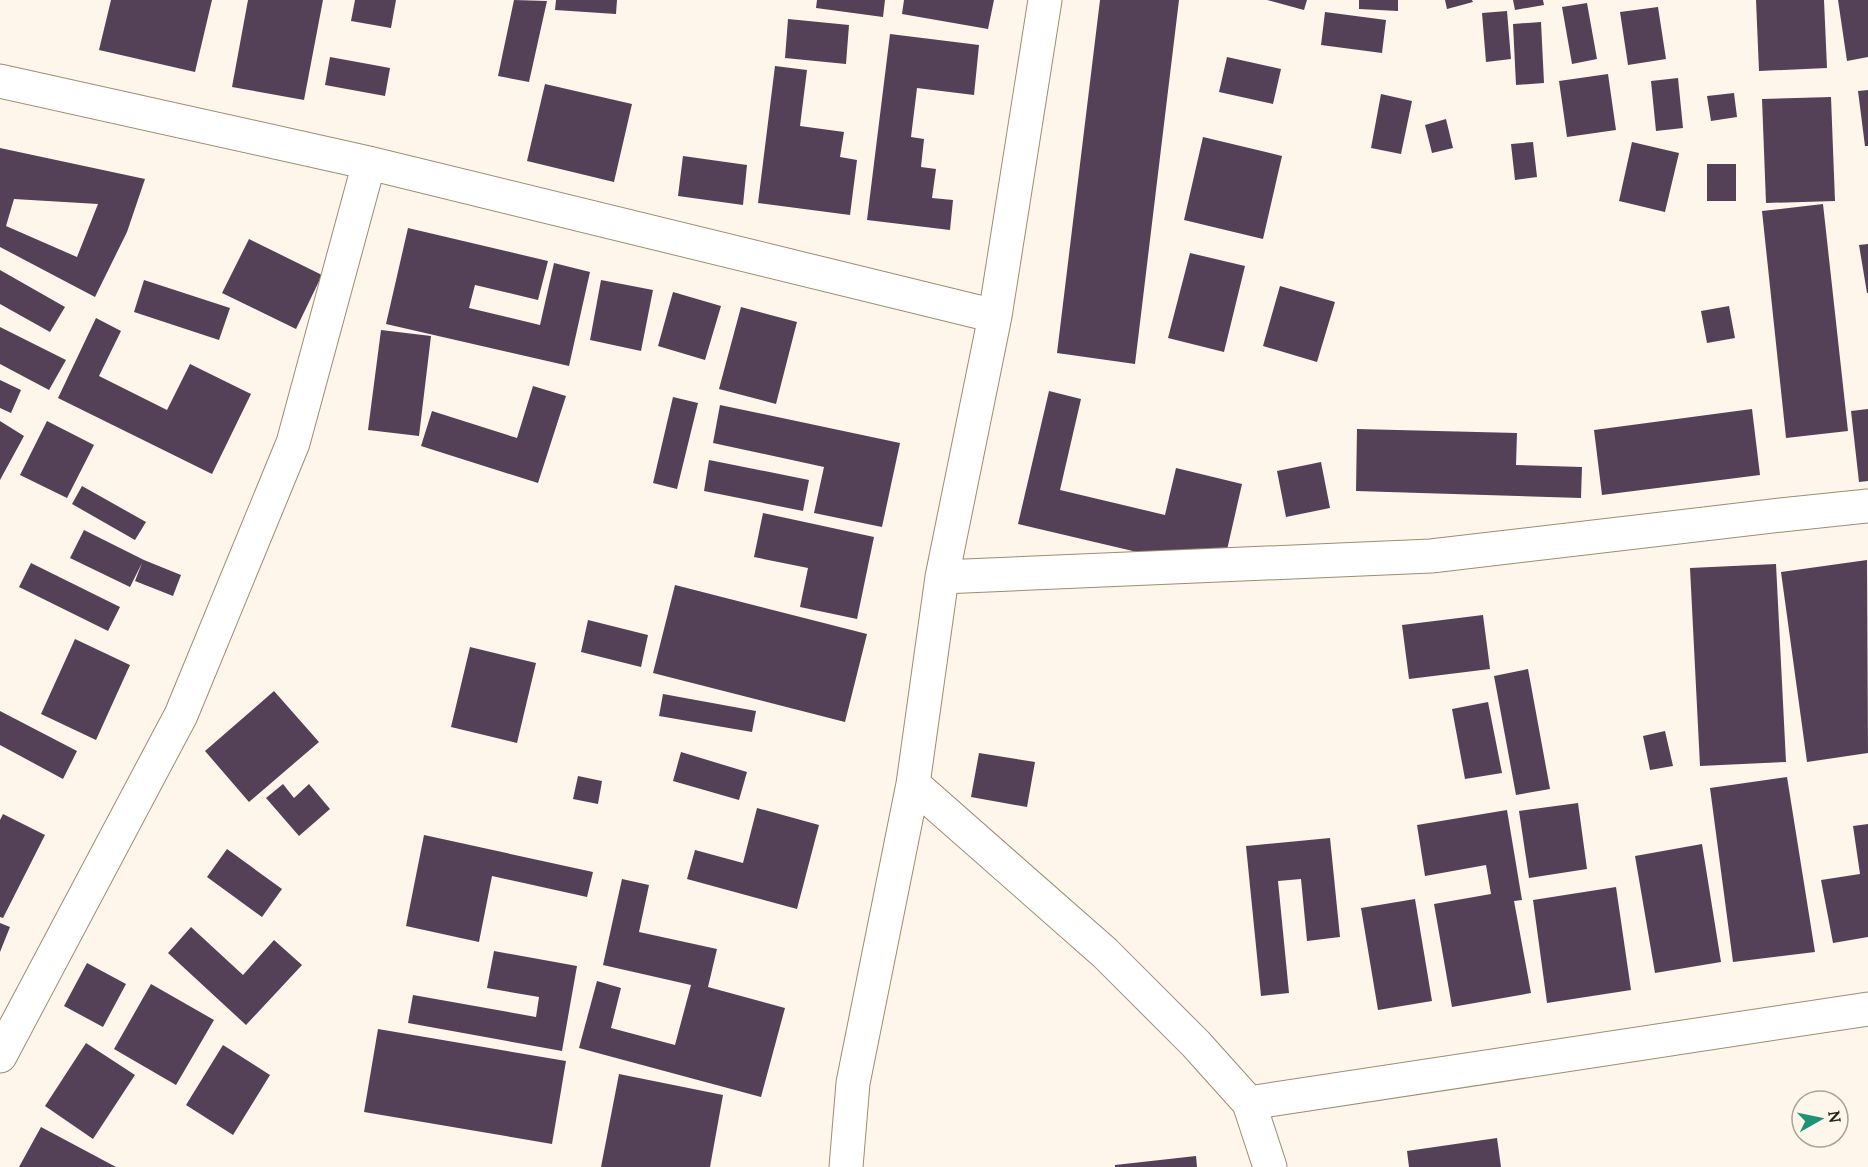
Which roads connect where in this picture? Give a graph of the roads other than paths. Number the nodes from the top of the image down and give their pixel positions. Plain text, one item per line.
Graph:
1 (1045, 0) edge
2 (0, 81) edge
3 (369, 163) junction
4 (995, 316) junction
5 (1868, 506) edge
6 (942, 577) junction
7 (913, 784) junction
8 (1868, 1009) edge
9 (0, 1056) edge
10 (1250, 1102) junction
11 (846, 1167) edge
12 (1270, 1167) edge

1 - 4 street
2 - 3 street
3 - 4 street
3 - 9 street
4 - 6 street
5 - 6 street
6 - 7 street
7 - 10 street
7 - 11 street
8 - 10 street
10 - 12 street

